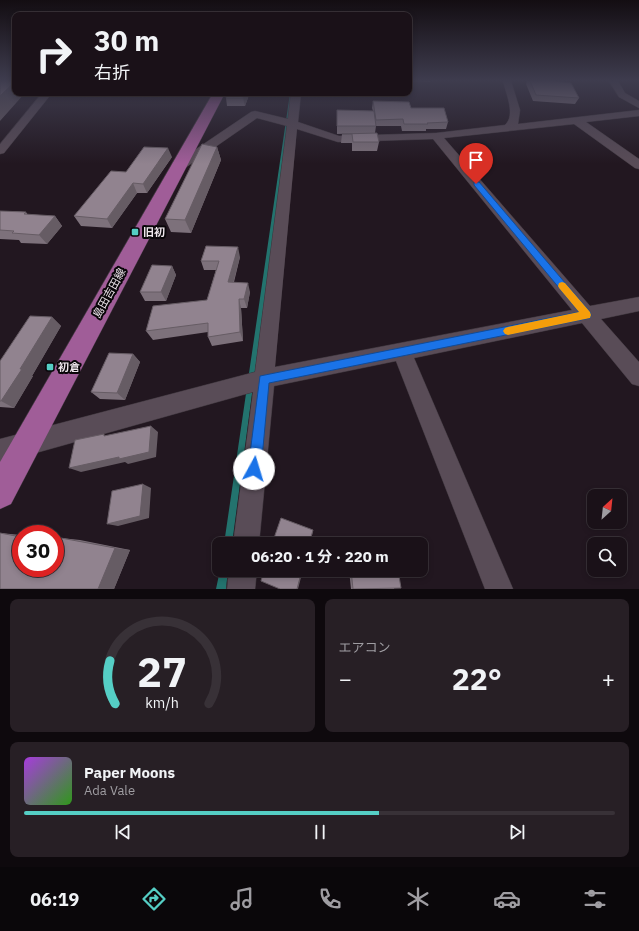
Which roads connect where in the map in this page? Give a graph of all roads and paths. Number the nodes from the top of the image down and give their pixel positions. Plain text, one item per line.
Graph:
1 (34, 108) edge
2 (210, 108) edge
3 (295, 108) edge
4 (515, 108) edge
5 (639, 113) edge
6 (576, 120) junction
7 (293, 124) junction
8 (508, 128) junction
9 (436, 136) junction
10 (0, 151) edge
11 (639, 165) edge
12 (178, 167) junction
13 (639, 304) edge
14 (587, 315) junction
15 (402, 352) junction
16 (639, 377) edge
17 (264, 379) junction
18 (27, 443) junction
19 (0, 451) edge
20 (0, 493) edge
21 (247, 537) edge
22 (242, 577) edge
23 (241, 589) edge
24 (499, 589) edge

1 - 10 street
2 - 12 main road, 島田吉田線
3 - 7 street
4 - 8 street
5 - 6 street
6 - 8 street
6 - 11 street
7 - 9 street
7 - 12 street
7 - 17 street
8 - 9 street
9 - 14 street
12 - 18 main road, 島田吉田線
13 - 14 street
14 - 15 street
14 - 16 street
15 - 17 street
15 - 24 street
17 - 18 street
17 - 21 street
18 - 19 street
18 - 20 main road, 島田吉田線
22 - 23 street

